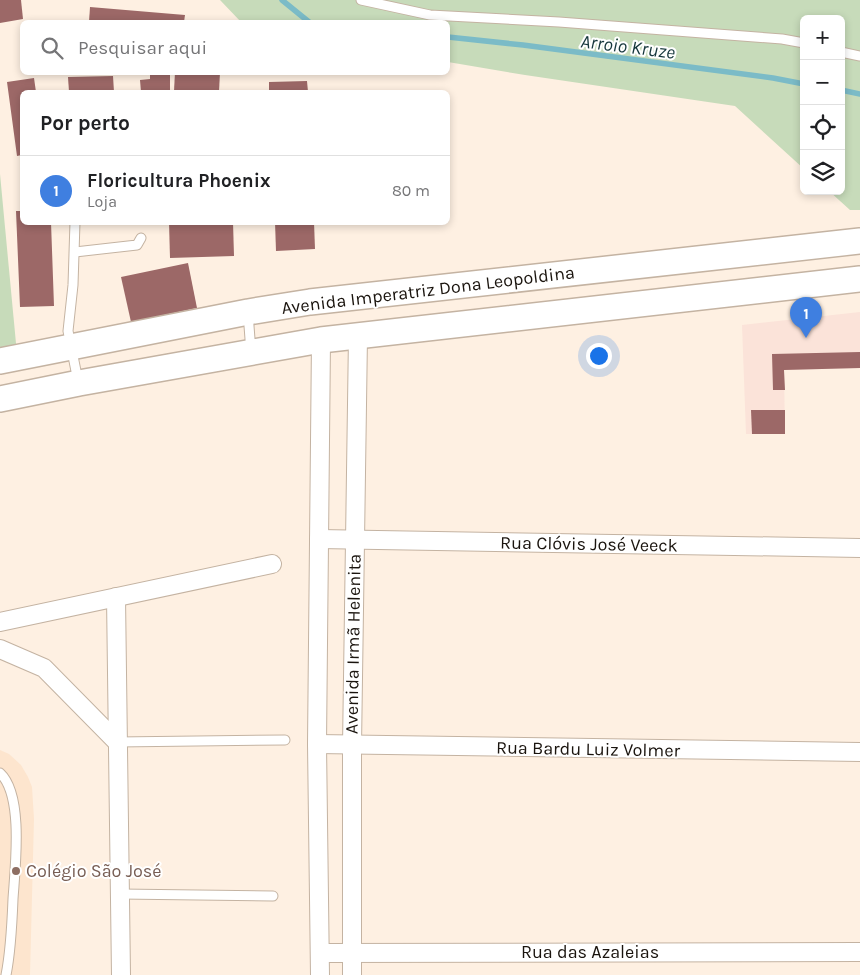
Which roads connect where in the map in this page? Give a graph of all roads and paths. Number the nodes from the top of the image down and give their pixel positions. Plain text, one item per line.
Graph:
1 (361, 0) edge
2 (800, 42) edge
3 (845, 53) edge
4 (860, 56) edge
5 (75, 225) edge
6 (141, 238) dead end
7 (860, 241) edge
8 (75, 252) junction
9 (860, 279) edge
10 (248, 312) junction
11 (358, 336) junction
12 (322, 340) junction
13 (71, 346) junction
14 (251, 352) junction
15 (0, 361) edge
16 (79, 383) junction
17 (0, 399) edge
18 (319, 539) junction
19 (354, 540) junction
20 (860, 548) edge
21 (272, 564) dead end
22 (116, 598) junction
23 (0, 622) edge
24 (0, 649) edge
25 (285, 740) dead end
26 (118, 742) junction
27 (317, 744) junction
28 (352, 746) junction
29 (860, 752) edge
30 (0, 773) edge
31 (120, 894) junction
32 (273, 896) dead end
33 (860, 952) edge
34 (320, 953) junction
35 (352, 953) junction
36 (6, 975) edge
37 (121, 975) edge
38 (320, 975) edge
39 (352, 975) edge

1 - 2 lane
3 - 4 lane
5 - 8 lane
6 - 8 lane
7 - 10 main road, Avenida Imperatriz Dona Leopoldina
8 - 13 lane
9 - 11 main road, Avenida Imperatriz Dona Leopoldina
10 - 13 main road, Avenida Imperatriz Dona Leopoldina
10 - 14 lane
11 - 12 main road, Avenida Imperatriz Dona Leopoldina
11 - 19 street, Avenida Irmã Helenita
12 - 14 main road, Avenida Imperatriz Dona Leopoldina
12 - 18 street, Avenida Irmã Helenita
13 - 15 main road, Avenida Imperatriz Dona Leopoldina
13 - 16 lane
14 - 16 main road, Avenida Imperatriz Dona Leopoldina
16 - 17 main road, Avenida Imperatriz Dona Leopoldina
18 - 19 street, Rua Clóvis José Veeck
18 - 27 street, Avenida Irmã Helenita
19 - 20 street, Rua Clóvis José Veeck
19 - 28 street, Avenida Irmã Helenita
21 - 22 street
22 - 23 street
22 - 26 street
24 - 26 street
25 - 26 lane
26 - 31 street
27 - 28 street, Rua Bardu Luiz Volmer
27 - 34 street, Avenida Irmã Helenita
28 - 29 street, Rua Bardu Luiz Volmer
28 - 35 street, Avenida Irmã Helenita
30 - 36 lane
31 - 32 lane
31 - 37 street
33 - 35 street, Rua das Azaleias
34 - 35 street, Rua das Azaleias
34 - 38 street, Avenida Irmã Helenita
35 - 39 street, Avenida Irmã Helenita

